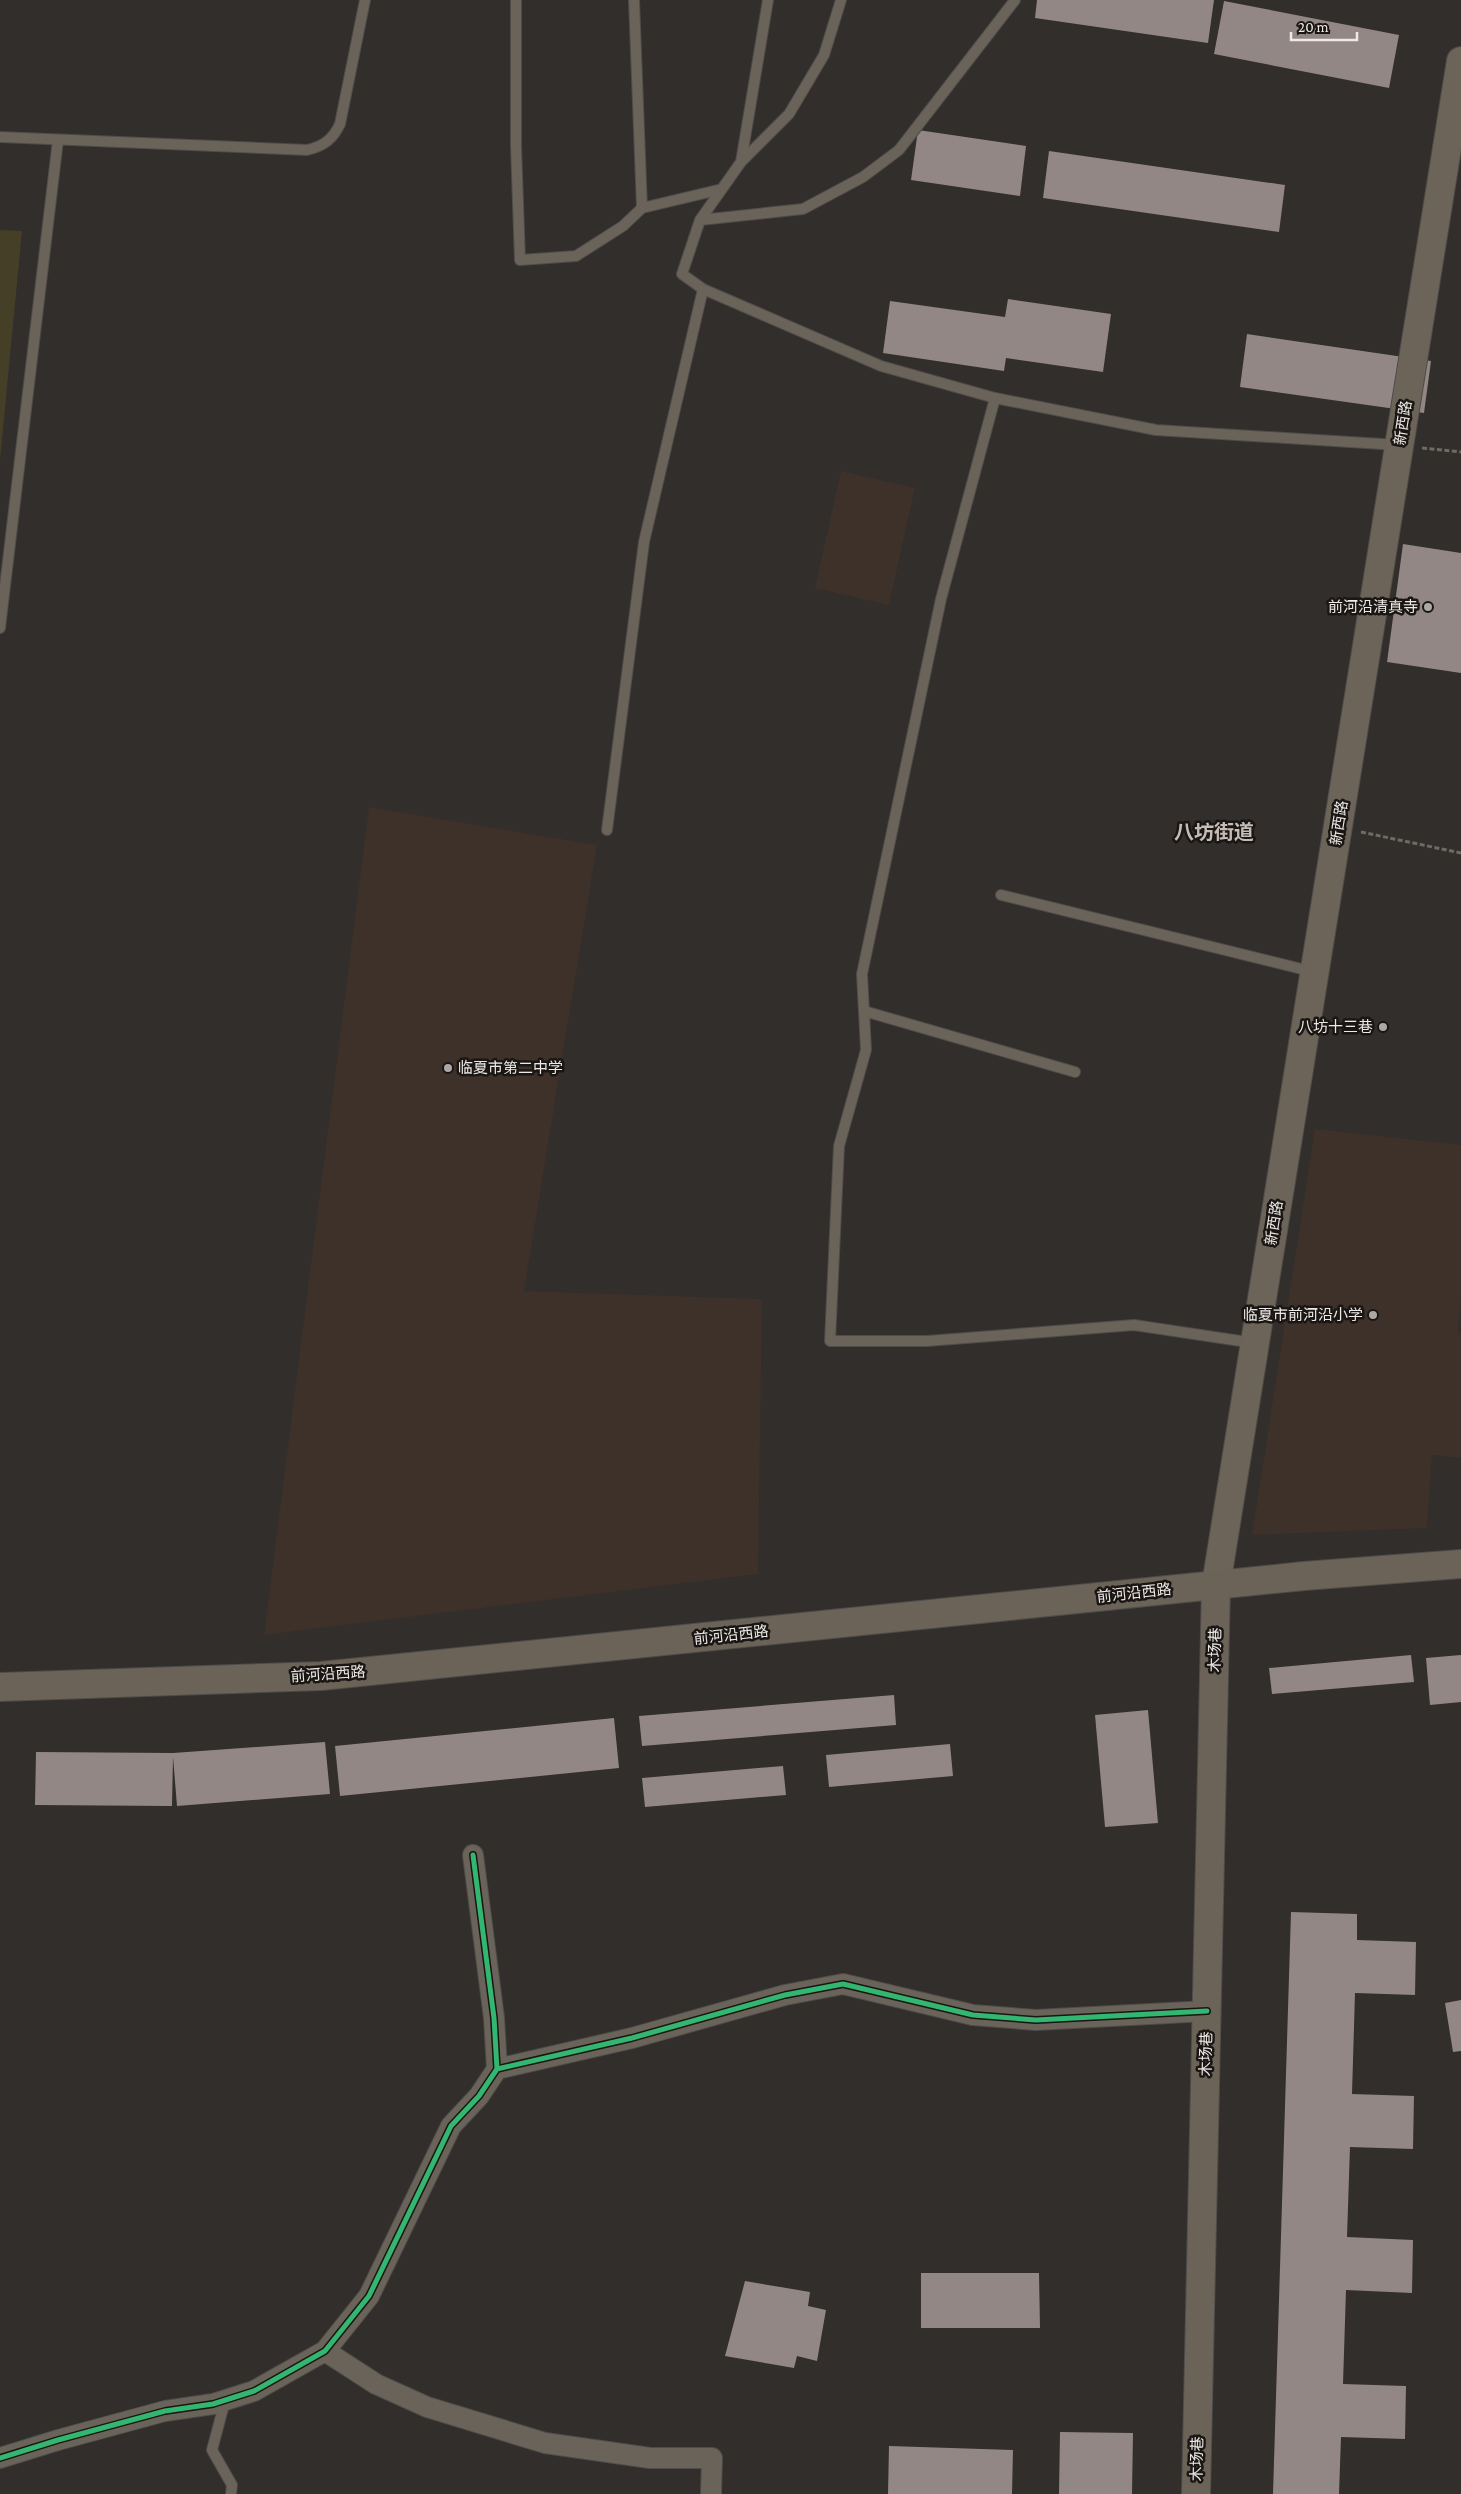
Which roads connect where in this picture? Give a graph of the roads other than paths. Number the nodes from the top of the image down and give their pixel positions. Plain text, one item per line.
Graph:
1 (365, 0) edge
2 (516, 0) edge
3 (634, 0) edge
4 (768, 0) edge
5 (841, 0) edge
6 (1015, 0) edge
7 (1461, 61) edge
8 (0, 137) edge
9 (58, 140) junction
10 (741, 162) junction
11 (722, 189) junction
12 (642, 208) junction
13 (700, 220) junction
14 (703, 289) junction
15 (995, 398) junction
16 (1399, 445) junction
17 (0, 628) edge
18 (607, 830) dead end
19 (1001, 895) dead end
20 (1315, 972) junction
21 (864, 1011) junction
22 (1075, 1072) dead end
23 (1255, 1343) junction
24 (1461, 1564) edge
25 (1216, 1585) junction
26 (0, 1687) edge
27 (473, 1855) dead end
28 (1207, 2011) junction
29 (497, 2069) junction
30 (326, 2351) junction
31 (225, 2401) junction
32 (0, 2458) edge
33 (232, 2494) edge
34 (711, 2494) edge
35 (1196, 2494) edge

1 - 9 lane
2 - 12 lane
3 - 12 lane
4 - 10 lane
5 - 10 lane
6 - 13 lane
7 - 16 main road, 新西路
8 - 9 lane
9 - 17 lane
10 - 11 lane
11 - 12 lane
11 - 13 lane
13 - 14 lane
14 - 15 lane
14 - 18 lane
15 - 16 lane
15 - 21 lane
16 - 20 main road, 新西路
19 - 20 lane
20 - 23 main road, 新西路
21 - 22 lane
21 - 23 lane
23 - 25 main road, 新西路
24 - 25 main road, 前河沿西路
25 - 26 main road, 前河沿西路
25 - 28 main road, 木场巷
27 - 29 street
28 - 29 street
28 - 35 main road, 木场巷
29 - 30 street
30 - 31 street
30 - 34 street
31 - 32 street
31 - 33 lane

